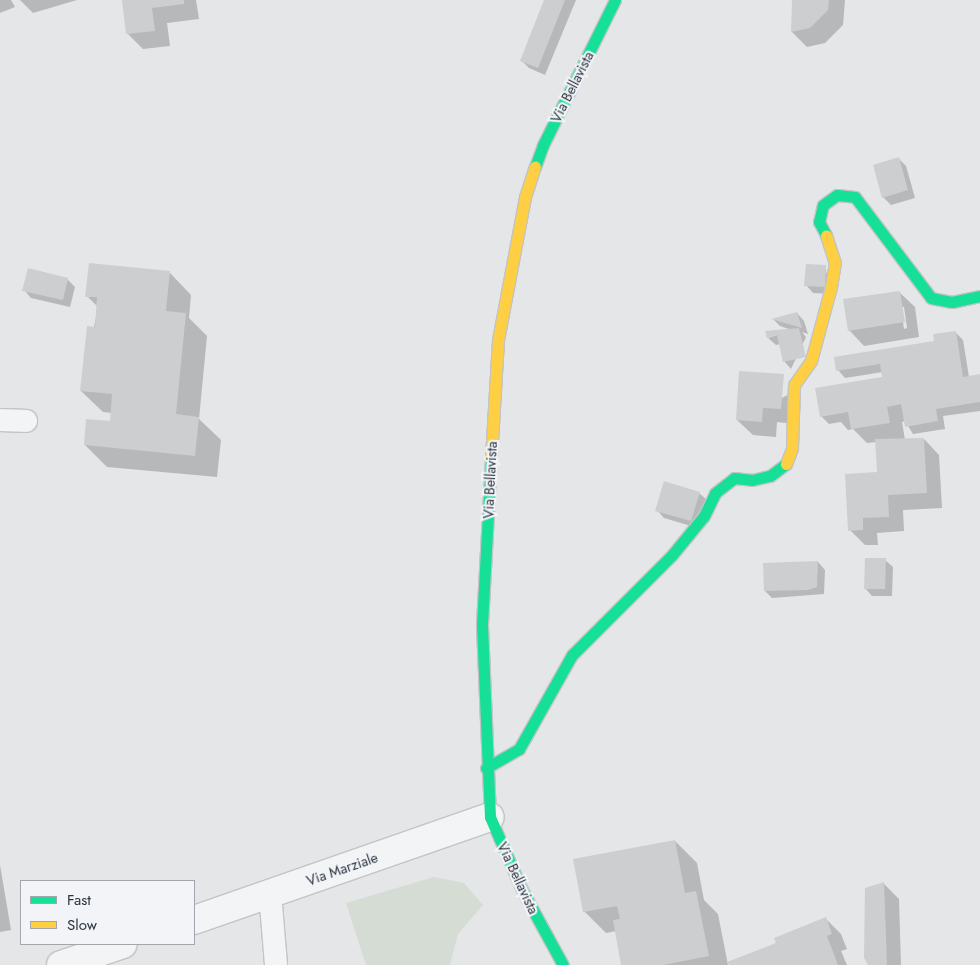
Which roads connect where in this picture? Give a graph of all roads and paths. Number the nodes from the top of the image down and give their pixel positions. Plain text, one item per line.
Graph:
1 (608, 0) edge
2 (615, 0) edge
3 (607, 16) junction
4 (980, 296) edge
5 (0, 420) edge
6 (26, 422) dead end
7 (486, 768) junction
8 (490, 817) junction
9 (270, 893) junction
10 (195, 920) edge
11 (120, 945) edge
12 (61, 965) edge
13 (276, 965) edge
14 (563, 965) edge

1 - 3 street
2 - 3 street, Via Bellavista
3 - 7 street, Via Bellavista
4 - 7 street
5 - 6 lane
7 - 8 street, Via Bellavista
8 - 9 street, Via Marziale
8 - 14 street, Via Bellavista
9 - 10 street, Via Marziale
9 - 13 lane
11 - 12 street

